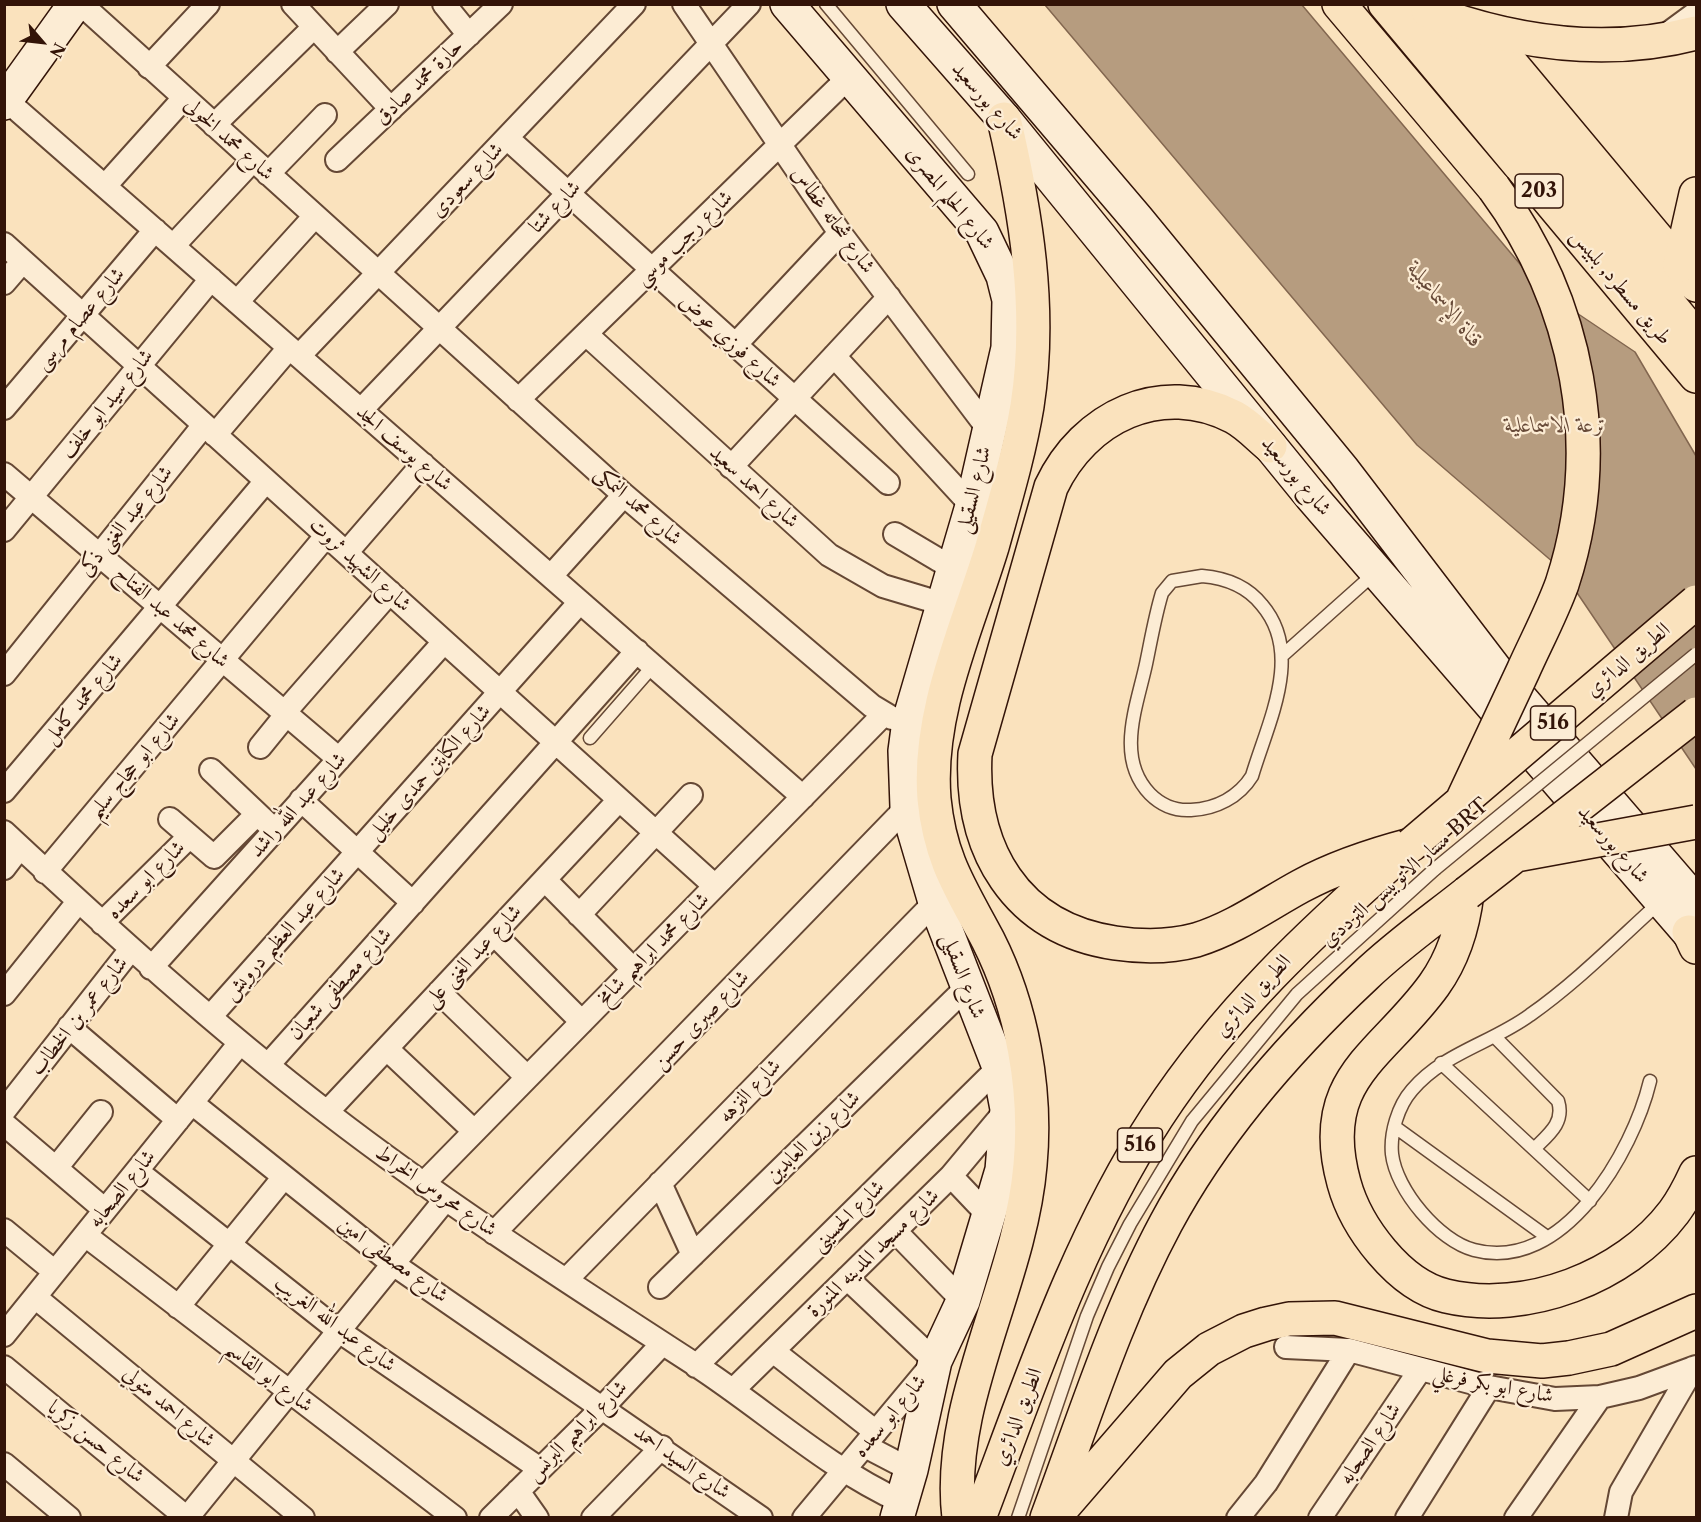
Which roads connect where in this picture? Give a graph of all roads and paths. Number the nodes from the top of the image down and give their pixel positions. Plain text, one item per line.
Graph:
1 (50, 4) edge
2 (75, 4) edge
3 (81, 4) edge
4 (208, 4) edge
5 (293, 4) edge
6 (387, 4) edge
7 (444, 4) edge
8 (501, 4) edge
9 (684, 4) edge
10 (749, 4) edge
11 (903, 4) edge
12 (954, 4) edge
13 (1339, 4) edge
14 (1385, 4) edge
15 (632, 5) edge
16 (1426, 8) edge
17 (805, 10) edge
18 (1696, 14) edge
19 (314, 27) junction
20 (1696, 33) edge
21 (469, 35) junction
22 (1450, 38) junction
23 (1660, 40) junction
24 (711, 44) junction
25 (337, 52) junction
26 (4, 65) edge
27 (149, 67) junction
28 (849, 77) junction
29 (184, 98) junction
30 (5, 101) edge
31 (391, 109) junction
32 (325, 115) dead end
33 (1004, 119) junction
34 (214, 125) junction
35 (507, 138) junction
36 (780, 145) junction
37 (337, 160) dead end
38 (260, 167) junction
39 (968, 174) dead end
40 (105, 186) junction
41 (568, 194) junction
42 (1696, 194) edge
43 (315, 216) junction
44 (155, 230) junction
45 (840, 233) junction
46 (4, 244) edge
47 (173, 246) junction
48 (23, 261) junction
49 (652, 270) junction
50 (378, 273) junction
51 (1688, 275) edge
52 (210, 279) junction
53 (4, 283) edge
54 (889, 297) junction
55 (237, 302) junction
56 (83, 315) junction
57 (439, 328) junction
58 (586, 334) junction
59 (1696, 337) edge
60 (735, 345) junction
61 (294, 352) junction
62 (834, 356) junction
63 (139, 366) junction
64 (1696, 376) edge
65 (794, 399) junction
66 (518, 400) junction
67 (4, 408) edge
68 (361, 410) junction
69 (210, 430) junction
70 (989, 430) junction
71 (1270, 446) junction
72 (423, 464) junction
73 (731, 467) junction
74 (4, 474) edge
75 (266, 481) junction
76 (888, 483) dead end
77 (624, 495) junction
78 (32, 497) junction
79 (972, 506) junction
80 (4, 530) edge
81 (895, 534) dead end
82 (327, 536) junction
83 (1403, 549) junction
84 (346, 553) junction
85 (98, 554) junction
86 (954, 569) junction
87 (1377, 570) junction
88 (551, 576) junction
89 (390, 592) junction
90 (580, 602) junction
91 (1696, 602) edge
92 (944, 604) junction
93 (160, 607) junction
94 (444, 642) junction
95 (1696, 654) edge
96 (1283, 655) junction
97 (645, 659) junction
98 (222, 660) junction
99 (4, 674) edge
100 (500, 692) junction
101 (285, 714) junction
102 (1696, 714) edge
103 (896, 718) junction
104 (590, 738) dead end
105 (556, 743) junction
106 (260, 747) dead end
107 (339, 759) junction
108 (211, 770) dead end
109 (4, 791) edge
110 (691, 795) dead end
111 (802, 797) junction
112 (1463, 799) junction
113 (302, 800) junction
114 (619, 800) junction
115 (907, 807) junction
116 (257, 814) junction
117 (170, 819) dead end
118 (1696, 822) edge
119 (275, 830) junction
120 (656, 833) junction
121 (189, 837) junction
122 (12, 840) edge
123 (1411, 845) junction
124 (357, 852) junction
125 (1511, 856) junction
126 (4, 868) edge
127 (45, 872) junction
128 (544, 880) junction
129 (715, 886) junction
130 (1467, 892) junction
131 (1662, 900) junction
132 (78, 902) junction
133 (935, 902) junction
134 (413, 903) junction
135 (579, 915) junction
136 (102, 923) junction
137 (1695, 930) edge
138 (494, 934) junction
139 (131, 949) junction
140 (151, 968) junction
141 (633, 969) junction
142 (967, 987) junction
143 (440, 992) junction
144 (4, 994) edge
145 (210, 1017) junction
146 (582, 1022) junction
147 (69, 1027) junction
148 (1495, 1037) junction
149 (240, 1043) junction
150 (387, 1049) junction
151 (1441, 1063) junction
152 (268, 1065) junction
153 (999, 1067) junction
154 (527, 1077) junction
155 (1650, 1081) dead end
156 (1007, 1109) junction
157 (4, 1111) edge
158 (101, 1112) dead end
159 (185, 1112) junction
160 (327, 1112) junction
161 (4, 1124) edge
162 (1395, 1127) junction
163 (474, 1131) junction
164 (1534, 1149) junction
165 (56, 1168) junction
166 (137, 1171) junction
167 (1696, 1173) edge
168 (951, 1176) junction
169 (284, 1177) junction
170 (660, 1183) junction
171 (423, 1184) junction
172 (445, 1200) junction
173 (1590, 1201) junction
174 (105, 1210) junction
175 (988, 1215) junction
176 (4, 1230) edge
177 (895, 1231) junction
178 (494, 1233) junction
179 (85, 1235) junction
180 (1547, 1237) junction
181 (230, 1244) junction
182 (693, 1255) junction
183 (393, 1264) junction
184 (55, 1272) junction
185 (847, 1278) junction
186 (566, 1280) junction
187 (660, 1287) dead end
188 (35, 1297) junction
189 (963, 1301) junction
190 (178, 1307) junction
191 (1696, 1311) edge
192 (339, 1331) junction
193 (4, 1335) edge
194 (662, 1344) junction
195 (1287, 1347) dead end
196 (1349, 1350) junction
197 (773, 1351) junction
198 (936, 1361) junction
199 (696, 1365) junction
200 (4, 1367) edge
201 (1695, 1368) edge
202 (1420, 1370) junction
203 (1489, 1387) junction
204 (733, 1390) junction
205 (289, 1392) junction
206 (1600, 1397) junction
207 (603, 1407) junction
208 (871, 1439) junction
209 (662, 1447) junction
210 (234, 1460) junction
211 (4, 1464) edge
212 (540, 1469) junction
213 (844, 1470) junction
214 (911, 1470) junction
215 (518, 1491) junction
216 (899, 1510) edge
217 (69, 1518) edge
218 (187, 1518) edge
219 (303, 1518) edge
220 (455, 1518) edge
221 (491, 1518) edge
222 (537, 1518) edge
223 (593, 1518) edge
224 (761, 1518) edge
225 (804, 1518) edge
226 (959, 1518) edge
227 (979, 1518) edge
228 (1018, 1518) edge
229 (1047, 1518) edge
230 (1054, 1518) edge
231 (1238, 1518) edge
232 (1320, 1518) edge
233 (1407, 1518) edge
234 (1516, 1518) edge
235 (1616, 1518) edge

1 - 26 main road
2 - 30 main road
3 - 27 street, شارع محمد الخولى
4 - 27 street
5 - 19 street
6 - 25 street
7 - 21 street
8 - 21 street, حارة محمد صادق
9 - 24 street, شارع شحاته غطاس
10 - 24 street, شارع شتا
11 - 33 main road, شارع بورسعيد
12 - 83 main road, شارع بورسعيد
13 - 112 main road, bridge
14 - 64 main road, طريق مسطرد, بلبيس / 203
15 - 35 street, شارع سعودى
16 - 22 main road, طريق مسطرد, بلبيس / 203
16 - 23 main road
17 - 28 main road, شارع الحلم المصرى
17 - 39 lane
18 - 23 street
19 - 25 street
19 - 34 street
20 - 23 main road
21 - 31 street, حارة محمد صادق
22 - 51 main road
22 - 59 main road, طريق مسطرد, بلبيس / 203
24 - 36 street, شارع شحاته غطاس
24 - 41 street, شارع شتا
25 - 31 street
27 - 29 street, شارع محمد الخولى
28 - 36 street, شارع رجب موسي
28 - 70 main road, شارع الحلم المصرى
29 - 34 street, شارع محمد الخولى
29 - 40 street
30 - 40 street, شارع يوسف الجد
31 - 37 street, حارة محمد صادق
32 - 38 street
33 - 71 main road, شارع بورسعيد
33 - 226 main road
34 - 38 street, شارع محمد الخولى
35 - 41 street, شارع فوزي عوض
35 - 50 street, شارع سعودى
36 - 45 street, شارع شحاته غطاس
36 - 49 street, شارع رجب موسي
38 - 43 street, شارع محمد الخولى
38 - 47 street
40 - 44 street, شارع يوسف الجد
41 - 49 street, شارع فوزي عوض
41 - 57 street, شارع شتا
42 - 51 main road
43 - 50 street, شارع محمد الخولى
43 - 55 street
44 - 47 street, شارع يوسف الجد
44 - 56 street, شارع عصام مرسى
45 - 54 street, شارع شحاته غطاس
45 - 60 street
46 - 48 street, شارع الشهيد ثروت
47 - 52 street, شارع يوسف الجد
48 - 53 street
48 - 56 street, شارع الشهيد ثروت
49 - 58 street, شارع رجب موسي
49 - 60 street, شارع فوزي عوض
50 - 57 street, شارع محمد النمكى
50 - 61 street, شارع سعودى
52 - 55 street, شارع يوسف الجد
52 - 63 street, شارع سيد ابو خلف
54 - 62 street
54 - 70 street, شارع شحاته غطاس
55 - 61 street, شارع يوسف الجد
56 - 63 street, شارع الشهيد ثروت
56 - 67 street, شارع عصام مرسى
57 - 66 street, شارع محمد النمكى
57 - 68 street, شارع شتا
58 - 66 street, شارع رجب موسي
58 - 73 street, شارع احمد سعيد
60 - 65 street, شارع فوزي عوض
61 - 68 street, شارع يوسف الجد
61 - 69 street, شارع عبد الغنى ذكى
62 - 65 street
62 - 79 street
63 - 69 street, شارع الشهيد ثروت
63 - 78 street, شارع سيد ابو خلف
65 - 73 street
65 - 76 street, شارع فوزي عوض
66 - 77 street, شارع محمد النمكى
68 - 72 street, شارع يوسف الجد
69 - 75 street, شارع الشهيد ثروت
69 - 85 street, شارع عبد الغنى ذكى
70 - 79 main road, شارع السقيلى
71 - 87 main road, شارع بورسعيد
71 - 123 main road
72 - 84 street
72 - 88 street, شارع يوسف الجد
73 - 92 street, شارع احمد سعيد
74 - 78 street, شارع محمد عبد الفتاح
75 - 82 street, شارع الشهيد ثروت
75 - 93 street, شارع محمد كامل
77 - 88 street
77 - 103 street, شارع محمد النمكى
78 - 80 street, شارع سيد ابو خلف
78 - 85 street, شارع محمد عبد الفتاح
79 - 86 main road, شارع السقيلى
81 - 86 street
82 - 84 street, شارع الشهيد ثروت
82 - 98 street, شارع ابو حجاج سليم
83 - 87 main road
83 - 137 main road, شارع بورسعيد
84 - 89 street, شارع الشهيد ثروت
85 - 93 street, شارع محمد عبد الفتاح
85 - 99 street, شارع عبد الغنى ذكى
86 - 92 main road, شارع السقيلى
87 - 96 lane
87 - 131 main road, شارع بورسعيد
88 - 90 street, شارع يوسف الجد
89 - 94 street, شارع الشهيد ثروت
89 - 101 street
90 - 97 street, شارع يوسف الجد
90 - 100 street, شارع الكابتن حمدى خليل
91 - 112 main road, الطريق الدائري / 516, bridge
92 - 103 main road, شارع السقيلى
93 - 98 street, شارع محمد عبد الفتاح
93 - 109 street, شارع محمد كامل
94 - 100 street, شارع الشهيد ثروت
94 - 107 street, شارع عبد الله راشد
95 - 228 lane, مسار الاتوبيس الترددي BRT, bridge
96 - 96 lane
97 - 104 lane
97 - 105 street, شارع مصطفى شعبان
97 - 111 street, شارع يوسف الجد
98 - 101 street, شارع محمد عبد الفتاح
98 - 127 street, شارع ابو حجاج سليم
100 - 105 street, شارع الشهيد ثروت
100 - 124 street, شارع الكابتن حمدى خليل
101 - 106 street
101 - 107 street, شارع محمد عبد الفتاح
102 - 125 main road, bridge
103 - 111 street, شارع محمد ابراهيم شامخ
103 - 115 main road, شارع السقيلى
105 - 114 street, شارع الشهيد ثروت
105 - 134 street, شارع مصطفى شعبان
107 - 113 street, شارع عبد الله راشد
108 - 116 street
110 - 120 street
111 - 129 street, شارع محمد ابراهيم شامخ
112 - 123 main road, الطريق الدائري / 516, bridge
113 - 119 street, شارع عبد الله راشد
113 - 124 street
114 - 120 street, شارع الشهيد ثروت
114 - 128 street, شارع عبد الغنى على
115 - 133 main road, شارع السقيلى
115 - 178 street, شارع صبرى حسن
116 - 119 street
116 - 121 street
117 - 121 street
118 - 125 main road, bridge
119 - 140 street, شارع عبد الله راشد
120 - 129 street, شارع الشهيد ثروت
120 - 135 street
121 - 136 street, شارع ابو سعده
122 - 126 street
122 - 127 street, شارع محروس الخراط
123 - 227 main road, الطريق الدائري / 516
124 - 134 street
124 - 145 street, شارع عبد العظيم درويش
125 - 130 main road, bridge
127 - 132 street, شارع محروس الخراط
128 - 135 street
128 - 138 street, شارع عبد الغنى على
129 - 141 street, شارع محمد ابراهيم شامخ
130 - 167 main road
130 - 229 main road
131 - 137 main road, شارع بورسعيد
131 - 148 lane
132 - 136 street, شارع محروس الخراط
132 - 144 street
133 - 142 main road, شارع السقيلى
133 - 170 street, شارع النزهه
134 - 152 street, شارع مصطفى شعبان
135 - 141 street
136 - 139 street, شارع محروس الخراط
138 - 143 street, شارع عبد الغنى على
138 - 146 street
139 - 140 street, شارع محروس الخراط
139 - 147 street, شارع عمر بن الخطاب
140 - 145 street, شارع محروس الخراط
141 - 146 street, شارع محمد ابراهيم شامخ
142 - 153 main road, شارع السقيلى
142 - 182 street, شارع زين العابدين
143 - 150 street, شارع عبد الغنى على
143 - 154 street
145 - 149 street, شارع محروس الخراط
146 - 154 street, شارع محمد ابراهيم شامخ
147 - 157 street, شارع عمر بن الخطاب
147 - 159 street, شارع مصطفى امين
148 - 151 lane
148 - 164 lane
149 - 152 street, شارع محروس الخراط
149 - 159 street, شارع الصحابه
150 - 160 street, شارع عبد الغنى على
150 - 163 street
151 - 162 lane
151 - 164 lane
152 - 160 street, شارع محروس الخراط
153 - 156 main road, شارع السقيلى
153 - 199 street, شارع الحسينى
154 - 163 street, شارع محمد ابراهيم شامخ
155 - 173 lane
156 - 168 street, شارع مسجد المدينه المنورة
156 - 175 main road, شارع السقيلى
158 - 165 street
159 - 166 street, شارع الصحابه
159 - 169 street, شارع مصطفى امين
160 - 171 street, شارع محروس الخراط
161 - 165 street
162 - 180 lane
162 - 180 lane
163 - 171 street, شارع محمد ابراهيم شامخ
164 - 173 lane
165 - 174 street
166 - 174 street, شارع الصحابه
166 - 181 street, شارع عبد الله الغريب
168 - 175 street
168 - 177 street, شارع مسجد المدينه المنورة
169 - 181 street
169 - 183 street, شارع مصطفى امين
170 - 182 street
170 - 186 street, شارع النزهه
171 - 172 street, شارع محروس الخراط
172 - 178 street, شارع محروس الخراط
172 - 183 street
173 - 180 lane
174 - 179 street, شارع الصحابه
175 - 189 main road, شارع السقيلى
176 - 184 street
177 - 185 street, شارع مسجد المدينه المنورة
177 - 189 street
178 - 186 street, شارع محروس الخراط
179 - 184 street, شارع الصحابه
179 - 190 street, شارع ابو القاسم
181 - 190 street
181 - 192 street, شارع عبد الله الغريب
182 - 187 street, شارع زين العابدين
183 - 192 street
183 - 207 street, شارع مصطفى امين
184 - 188 street, شارع الصحابه
185 - 197 street, شارع مسجد المدينه المنورة
185 - 198 street
186 - 194 street, شارع محروس الخراط
188 - 193 street, شارع الصحابه
188 - 210 street, شارع احمد متولي
189 - 198 main road, شارع السقيلى
190 - 205 street, شارع ابو القاسم
191 - 230 main road
192 - 205 street
192 - 212 street, شارع عبد الله الغريب
194 - 199 street, شارع محروس الخراط
194 - 207 street, شارع ابراهيم البرنس
195 - 196 street, شارع ابو بكر فرغلي
196 - 202 street, شارع ابو بكر فرغلي
196 - 231 street
197 - 204 street, شارع مسجد المدينه المنورة
197 - 208 street
198 - 208 street, شارع ابو سعده
198 - 214 main road, شارع السقيلى
199 - 204 street, شارع محروس الخراط
200 - 218 street, شارع حسن زكريا
201 - 206 street, شارع ابو بكر فرغلي
201 - 235 street
202 - 203 street, شارع ابو بكر فرغلي
202 - 232 street, شارع الصحابه
203 - 206 street, شارع ابو بكر فرغلي
203 - 233 street
204 - 213 street, شارع محروس الخراط
205 - 210 street
205 - 220 street, شارع ابو القاسم
206 - 234 street
207 - 209 street, شارع السيد احمد
207 - 212 street, شارع ابراهيم البرنس
208 - 213 street, شارع ابو سعده
208 - 214 street
209 - 223 street
209 - 224 street, شارع السيد احمد
210 - 218 street
210 - 219 street, شارع احمد متولي
211 - 217 street
212 - 215 street, شارع ابراهيم البرنس
213 - 216 street, شارع محروس الخراط
213 - 225 street, شارع ابو سعده
214 - 216 main road, شارع السقيلى
215 - 221 street, شارع ابراهيم البرنس
215 - 222 street

